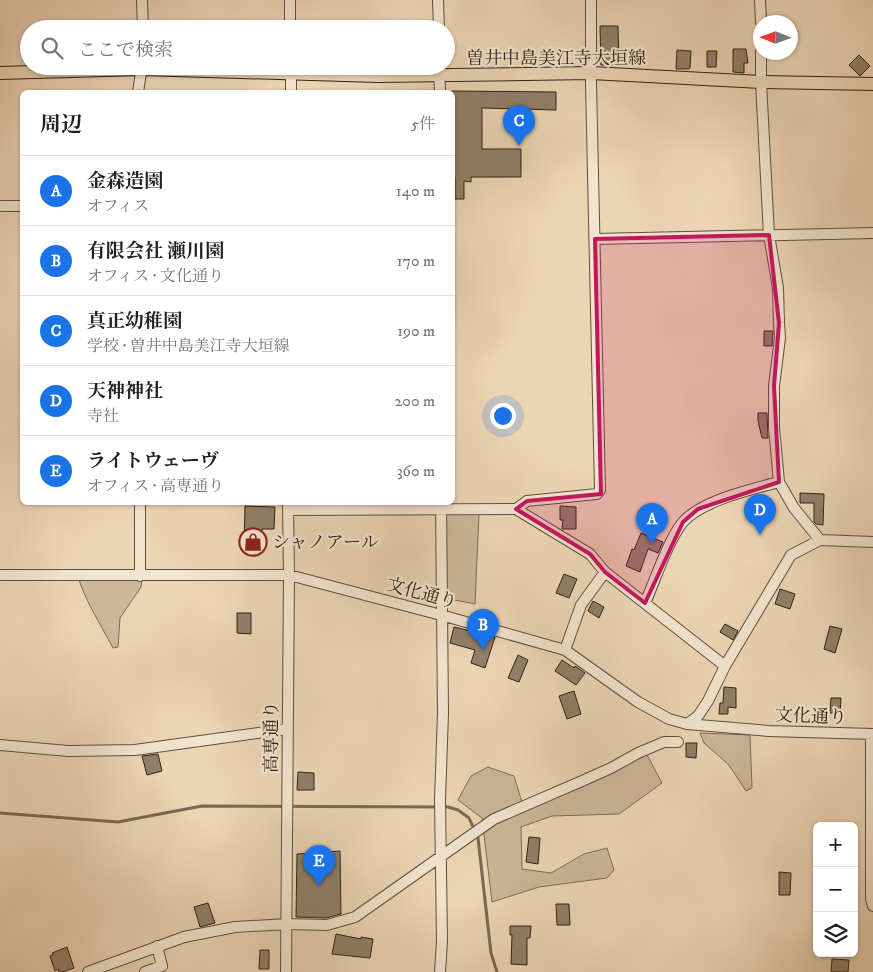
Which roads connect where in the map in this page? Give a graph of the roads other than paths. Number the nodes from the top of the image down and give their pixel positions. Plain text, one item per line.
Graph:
1 (142, 0) edge
2 (290, 0) edge
3 (438, 0) edge
4 (591, 0) edge
5 (760, 0) edge
6 (761, 15) edge
7 (143, 20) edge
8 (290, 20) edge
9 (439, 20) edge
10 (761, 60) edge
11 (455, 71) edge
12 (20, 72) edge
13 (0, 73) edge
14 (591, 73) junction
15 (140, 75) edge
16 (291, 75) edge
17 (440, 75) edge
18 (761, 82) junction
19 (873, 84) edge
20 (138, 90) edge
21 (291, 90) edge
22 (440, 90) edge
23 (0, 206) edge
24 (20, 206) edge
25 (873, 233) edge
26 (769, 235) junction
27 (595, 239) junction
28 (779, 482) junction
29 (140, 505) edge
30 (288, 506) edge
31 (441, 506) edge
32 (516, 509) junction
33 (820, 540) junction
34 (873, 542) edge
35 (605, 572) junction
36 (0, 575) edge
37 (289, 575) junction
38 (140, 576) junction
39 (645, 603) junction
40 (441, 614) junction
41 (565, 650) junction
42 (725, 666) junction
43 (686, 724) junction
44 (287, 729) junction
45 (872, 734) edge
46 (678, 742) dead end
47 (0, 745) edge
48 (441, 857) junction
49 (873, 906) edge
50 (287, 924) junction
51 (156, 946) junction
52 (88, 972) edge
53 (145, 972) edge
54 (286, 972) edge
55 (440, 972) edge

1 - 7 street
2 - 8 street
3 - 9 street
4 - 14 street
5 - 6 street
10 - 18 street
11 - 14 main road, 曽井中島美江寺大垣線
12 - 13 main road, 曽井中島美江寺大垣線
14 - 18 main road, 曽井中島美江寺大垣線
14 - 27 street
15 - 20 street
16 - 21 street
17 - 22 street
18 - 19 main road, 曽井中島美江寺大垣線
18 - 26 street
23 - 24 street
25 - 26 street
26 - 27 street
26 - 28 street
27 - 32 street
28 - 33 street
28 - 39 street
29 - 38 street
30 - 31 street
30 - 37 street, 高専通り
31 - 32 street
31 - 40 street
32 - 35 street
33 - 34 street
33 - 42 street
35 - 39 street
35 - 41 street
36 - 38 street, 文化通り
37 - 38 street, 文化通り
37 - 40 street, 文化通り
37 - 44 street, 高専通り
39 - 42 street
40 - 41 street, 文化通り
40 - 48 street
41 - 43 street, 文化通り
42 - 43 street
43 - 45 street, 文化通り
44 - 47 street
44 - 50 street, 高専通り
45 - 49 street
46 - 48 street
48 - 50 street
48 - 55 street
50 - 51 street
50 - 54 street, 高専通り
51 - 52 street
51 - 53 street

